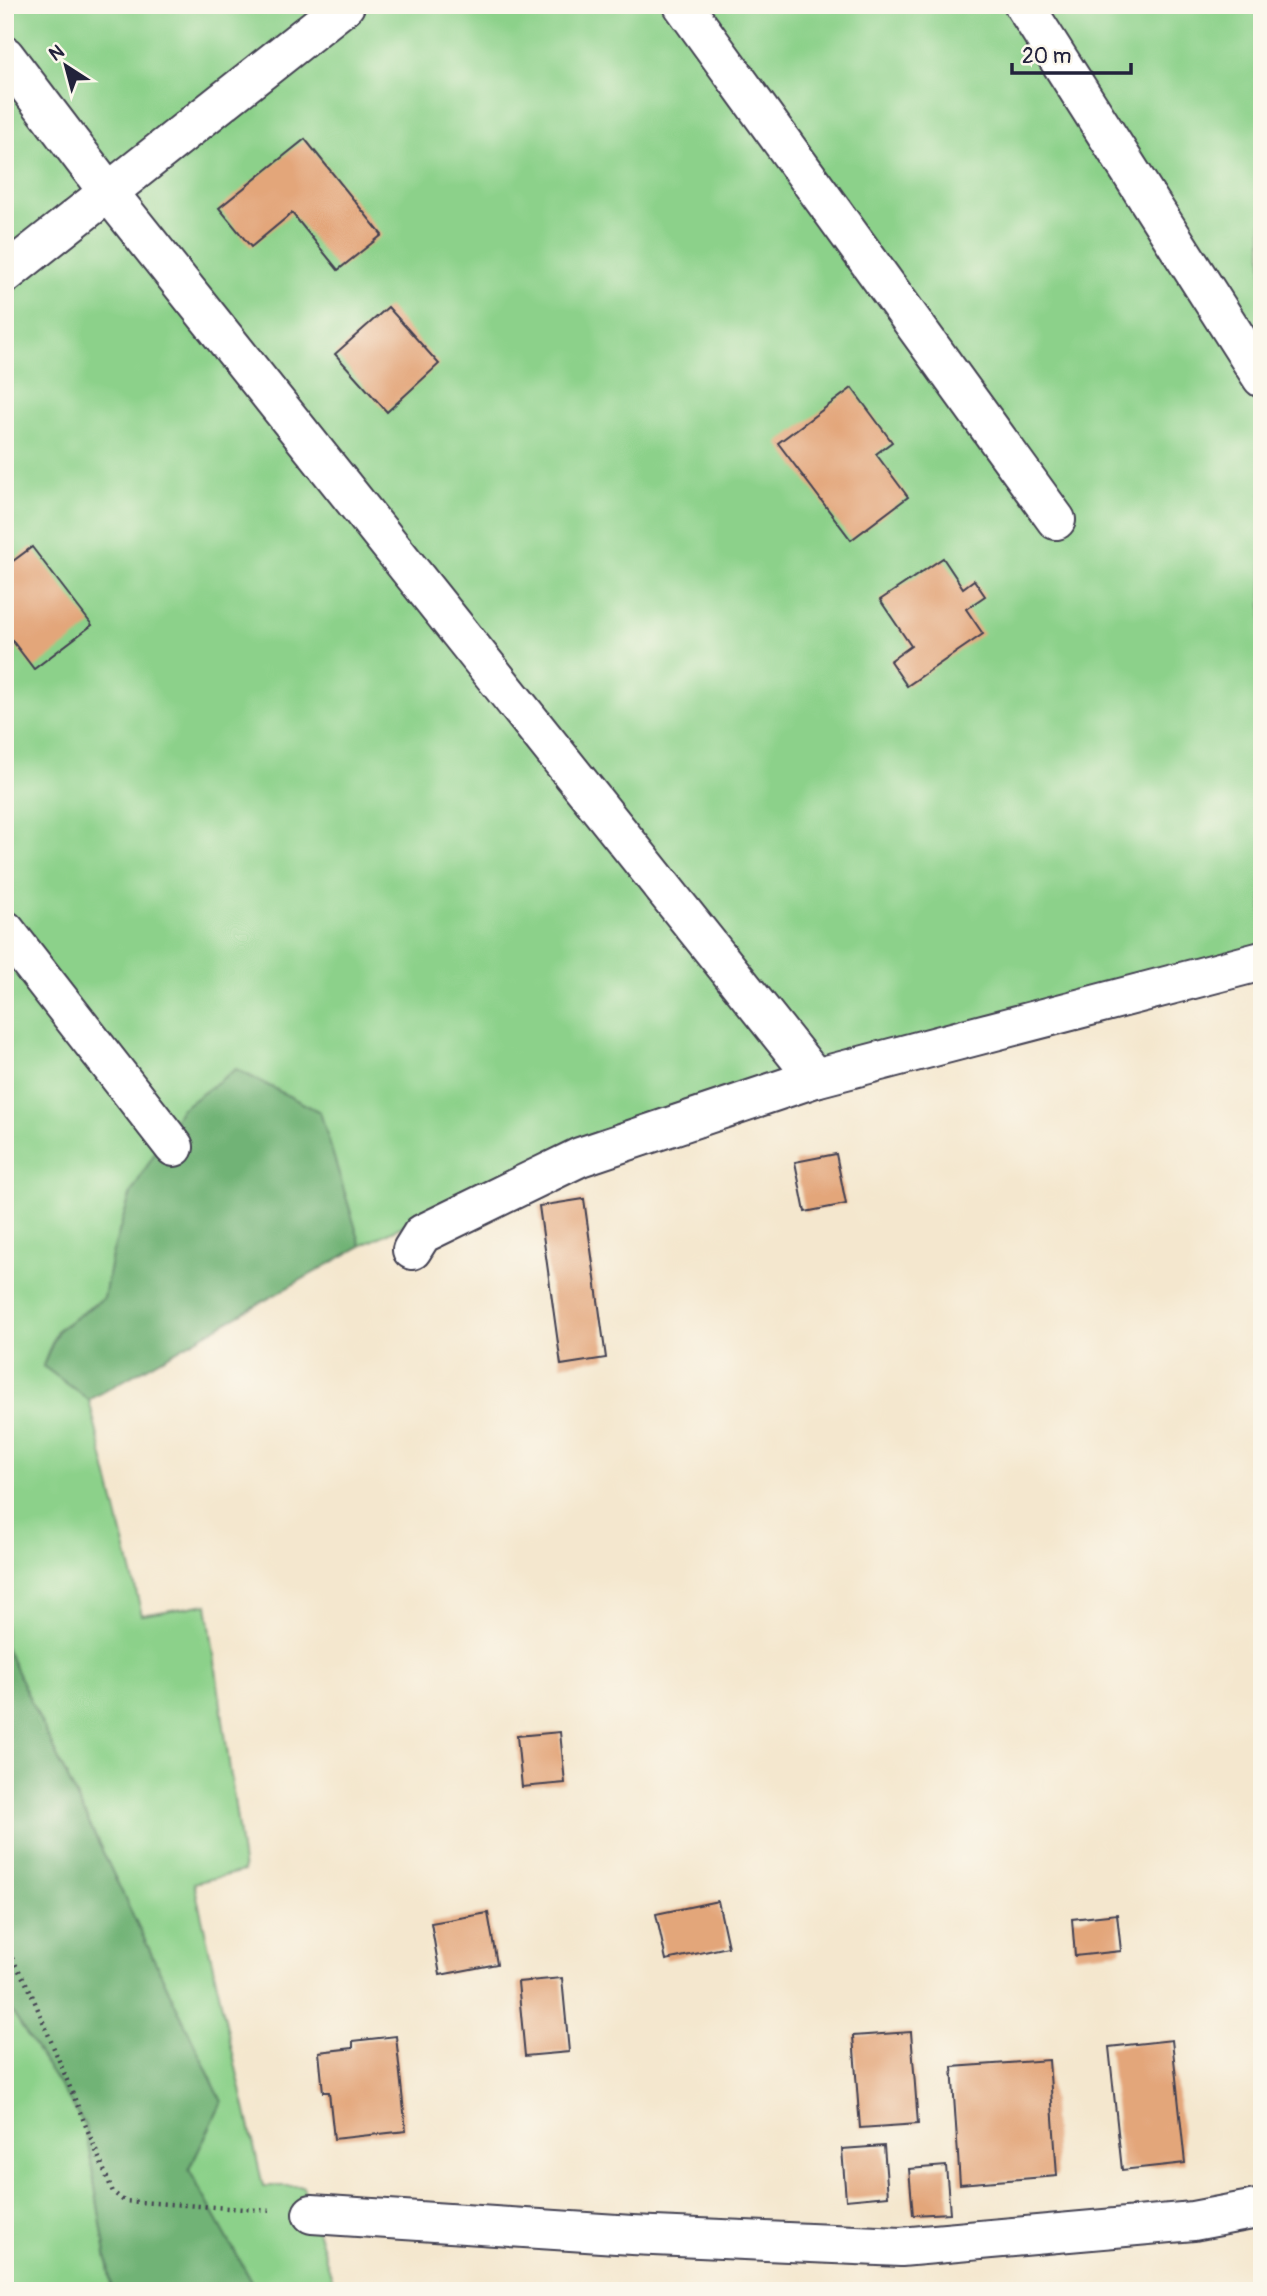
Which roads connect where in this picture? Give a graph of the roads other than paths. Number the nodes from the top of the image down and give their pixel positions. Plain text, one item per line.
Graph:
1 (345, 5) edge
2 (683, 5) edge
3 (1024, 5) edge
4 (5, 56) edge
5 (109, 192) junction
6 (5, 274) edge
7 (1262, 378) edge
8 (1056, 520) dead end
9 (5, 930) edge
10 (1262, 961) edge
11 (815, 1078) junction
12 (174, 1147) dead end
13 (412, 1250) dead end
14 (1262, 2208) edge
15 (312, 2214) road end

1 - 5 street
2 - 8 street
3 - 7 street
4 - 5 street
5 - 6 street
5 - 11 street
9 - 12 street
10 - 11 street
11 - 13 street
14 - 15 street

